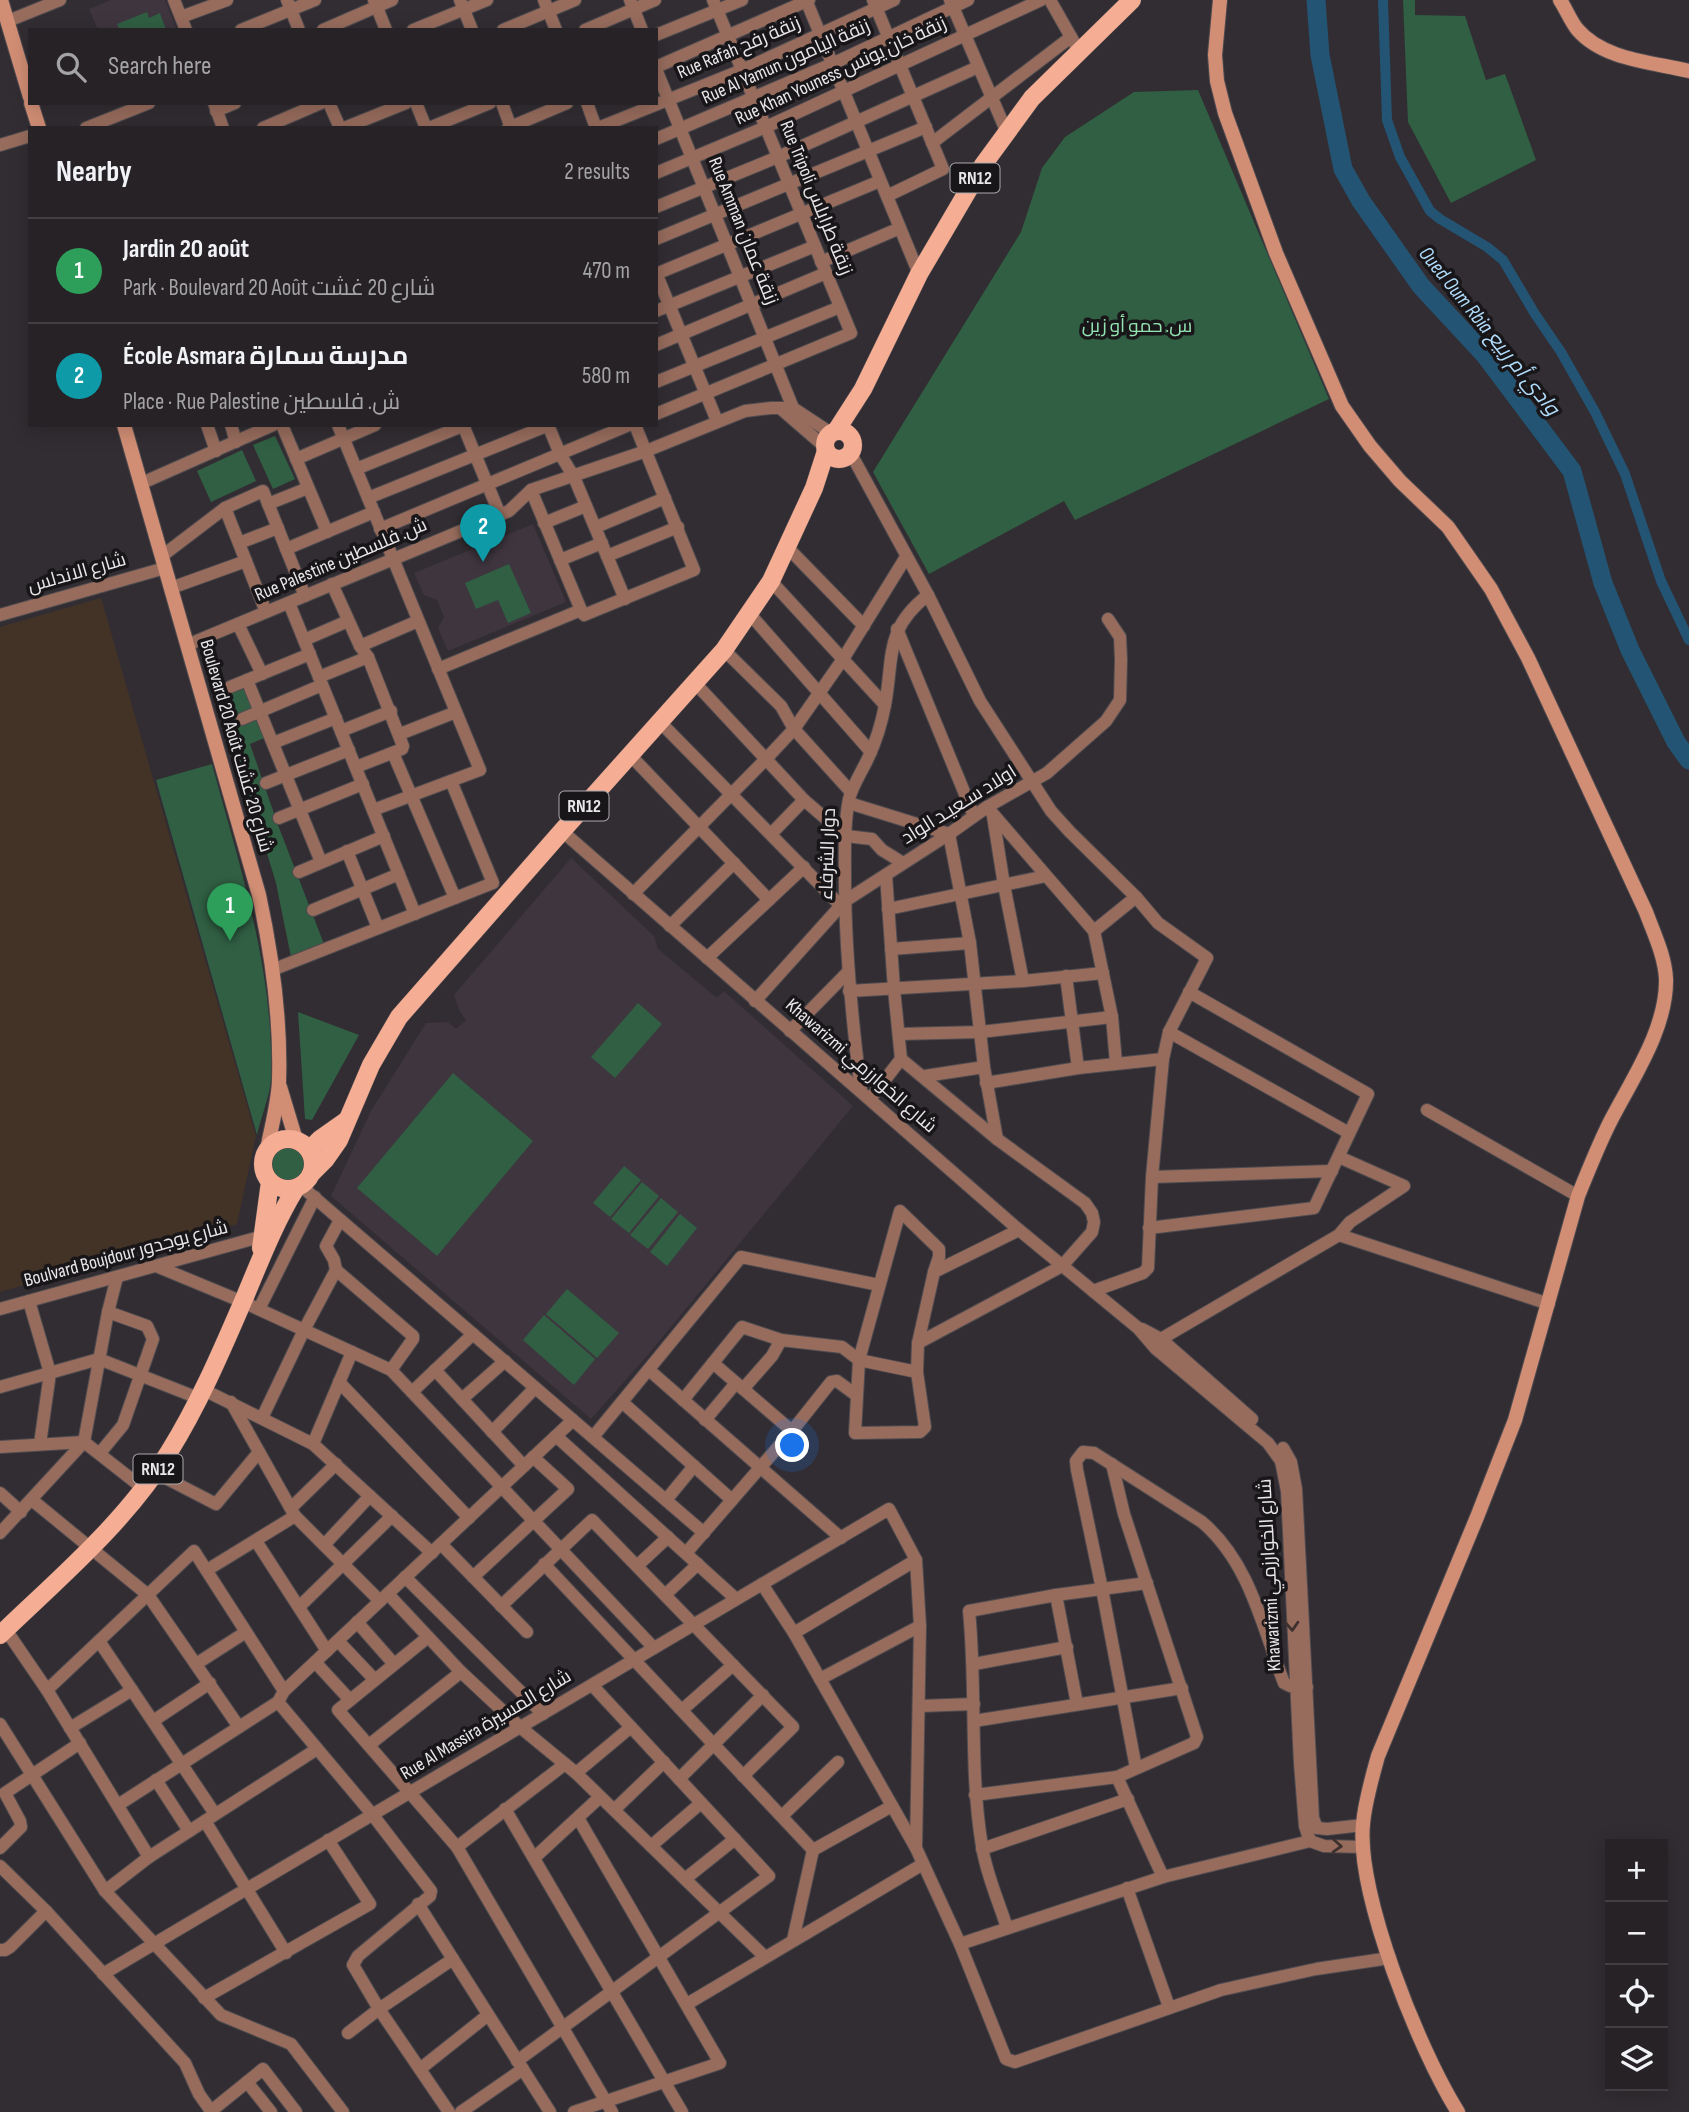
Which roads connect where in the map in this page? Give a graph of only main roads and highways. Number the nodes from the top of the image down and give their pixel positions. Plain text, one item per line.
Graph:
1 (1, 0) edge
2 (1132, 0) edge
3 (1220, 0) edge
4 (1560, 0) edge
5 (1689, 71) edge
6 (28, 90) edge
7 (33, 105) edge
8 (38, 126) edge
9 (125, 427) edge
10 (279, 1083) junction
11 (347, 1120) junction
12 (302, 1145) junction
13 (267, 1150) junction
14 (270, 1182) junction
15 (306, 1186) junction
16 (260, 1262) junction
17 (3, 1632) edge
18 (1458, 2112) edge

1 - 6 main road
2 - 11 main road, RN12
3 - 18 main road
4 - 5 main road
7 - 8 main road
9 - 10 main road, Boulevard 20 Août شارع 20 غشت
10 - 12 main road
10 - 13 main road
11 - 12 main road
11 - 15 main road, RN12
12 - 13 main road
12 - 15 main road
13 - 14 main road, RN12
14 - 15 main road
14 - 16 main road, RN12
15 - 16 main road, RN12
16 - 17 main road, RN12

